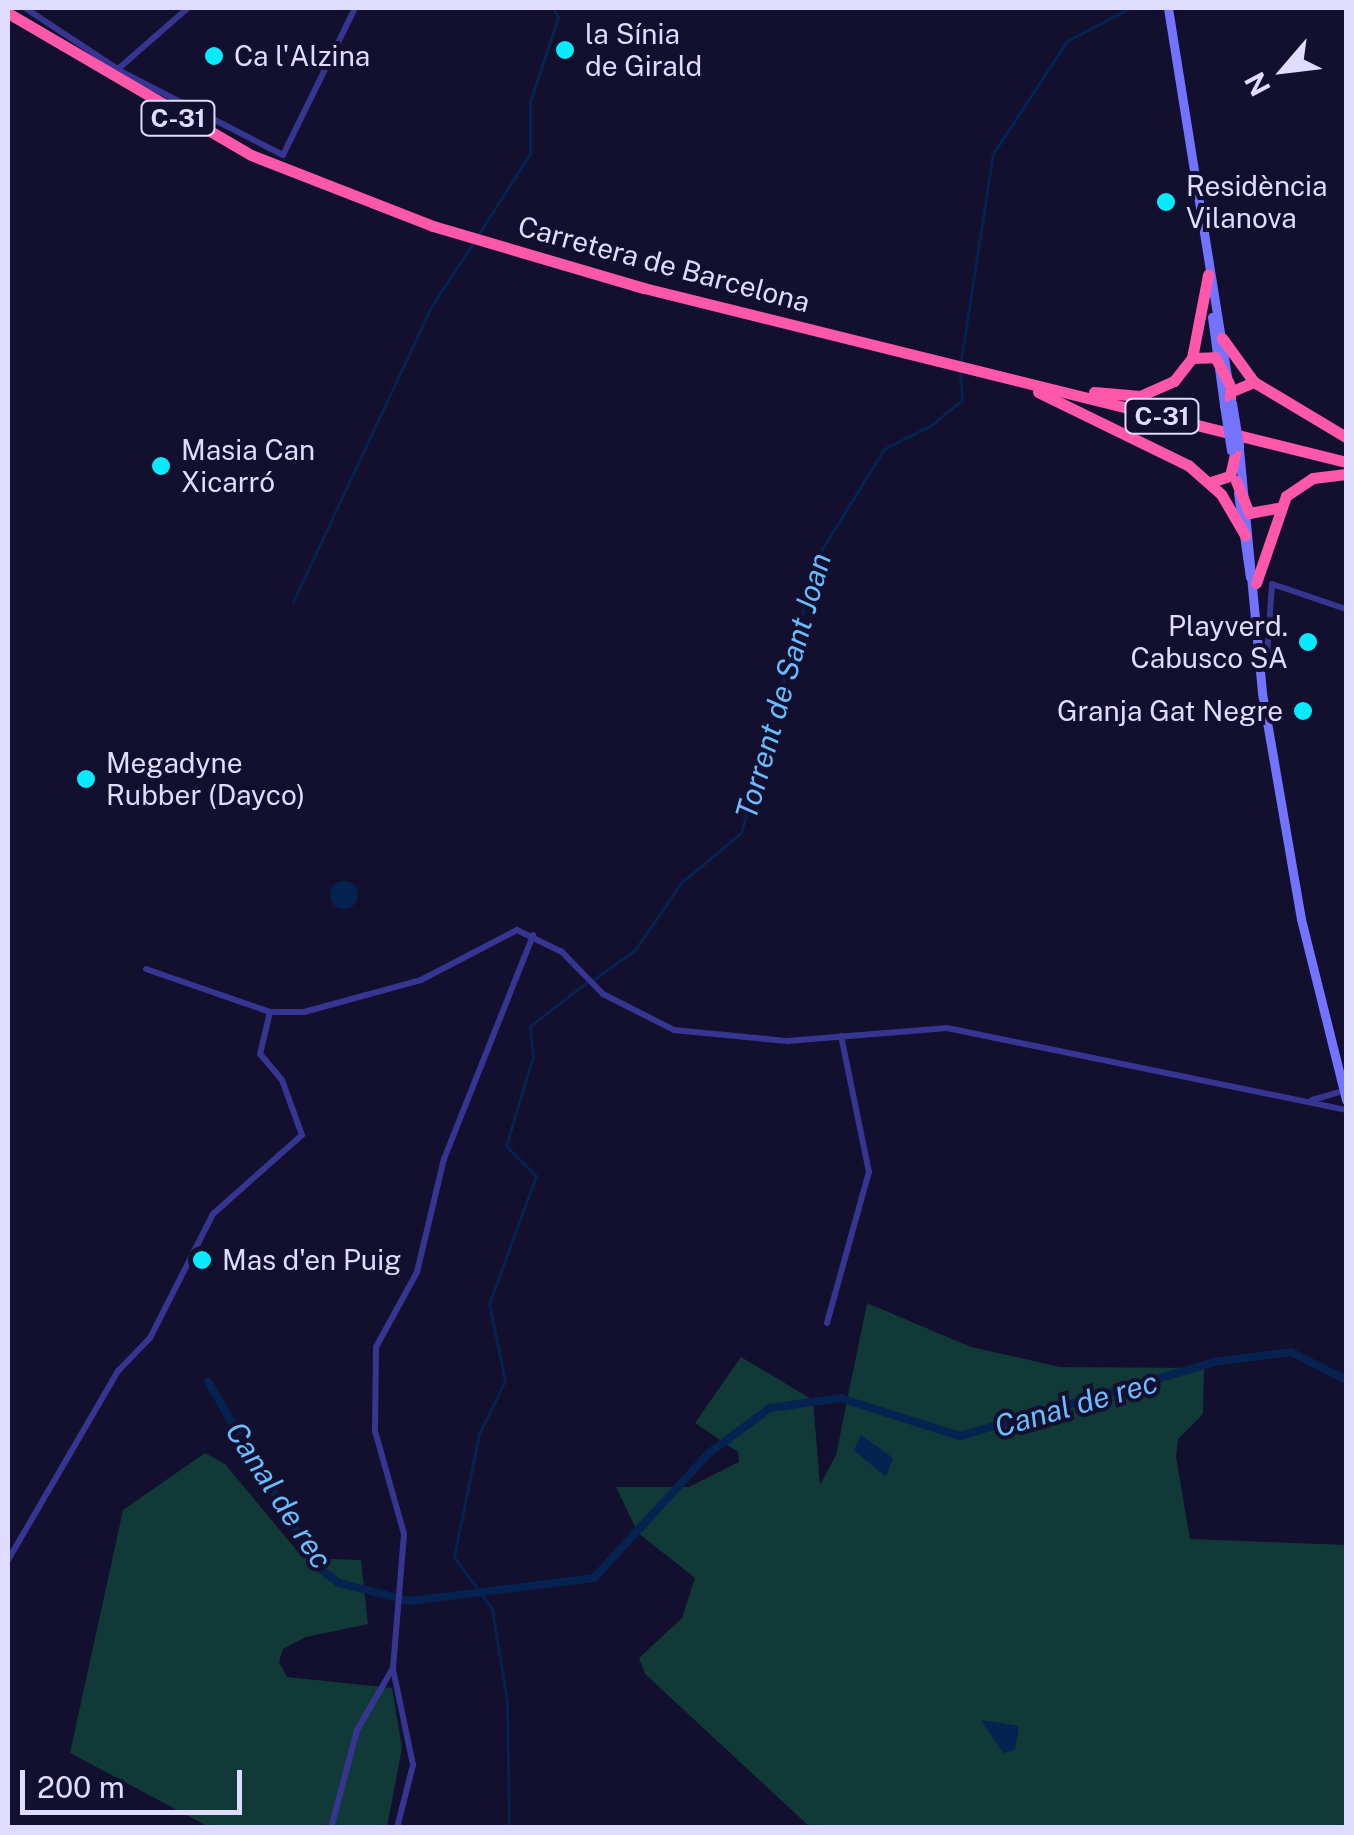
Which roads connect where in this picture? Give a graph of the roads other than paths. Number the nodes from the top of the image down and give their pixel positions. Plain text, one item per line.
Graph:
1 (25, 8) edge
2 (188, 8) edge
3 (354, 8) edge
4 (1168, 8) edge
5 (8, 13) edge
6 (118, 70) junction
7 (1208, 275) junction
8 (1212, 294) junction
9 (1222, 338) junction
10 (1192, 358) junction
11 (1218, 361) junction
12 (972, 370) junction
13 (1254, 382) junction
14 (1229, 396) junction
15 (1227, 426) joint
16 (1346, 437) edge
17 (1236, 446) junction
18 (1346, 462) edge
19 (1346, 474) edge
20 (1235, 475) junction
21 (1211, 482) junction
22 (1278, 508) junction
23 (1249, 513) junction
24 (1245, 536) junction
25 (1256, 583) junction
26 (1254, 609) junction
27 (1346, 609) edge
28 (1256, 656) junction
29 (533, 935) junction
30 (146, 969) dead end
31 (270, 1012) junction
32 (841, 1036) junction
33 (1340, 1073) junction
34 (1324, 1094) junction
35 (1346, 1096) edge
36 (1312, 1100) junction
37 (1332, 1103) junction
38 (1346, 1110) edge
39 (827, 1323) dead end
40 (8, 1560) edge
41 (393, 1668) junction
42 (332, 1828) edge
43 (397, 1828) edge

1 - 6 street
2 - 6 street
3 - 6 street
4 - 7 street
5 - 12 highway, Carretera de Barcelona / C-31
7 - 8 street
7 - 10 highway
8 - 9 street
8 - 11 street
9 - 13 highway
9 - 14 street
10 - 11 highway
10 - 12 highway
11 - 14 highway
11 - 14 street
12 - 18 highway, Carretera de Barcelona / C-31
12 - 21 highway
13 - 14 highway
13 - 16 highway
14 - 15 highway
14 - 17 street, bridge
15 - 17 street, bridge
17 - 20 highway
17 - 23 street
19 - 22 highway
20 - 21 highway
20 - 23 highway
20 - 24 street
21 - 24 highway
22 - 23 highway
22 - 25 highway
23 - 25 street
24 - 26 street
25 - 26 street
26 - 28 street
27 - 28 street
28 - 33 street
29 - 31 street
29 - 32 street
29 - 41 street
30 - 31 street
31 - 40 street
32 - 36 street
32 - 39 street
33 - 34 street
33 - 35 street
34 - 35 street
34 - 36 street
35 - 37 street
36 - 37 street
37 - 38 street
41 - 42 street
41 - 43 street

